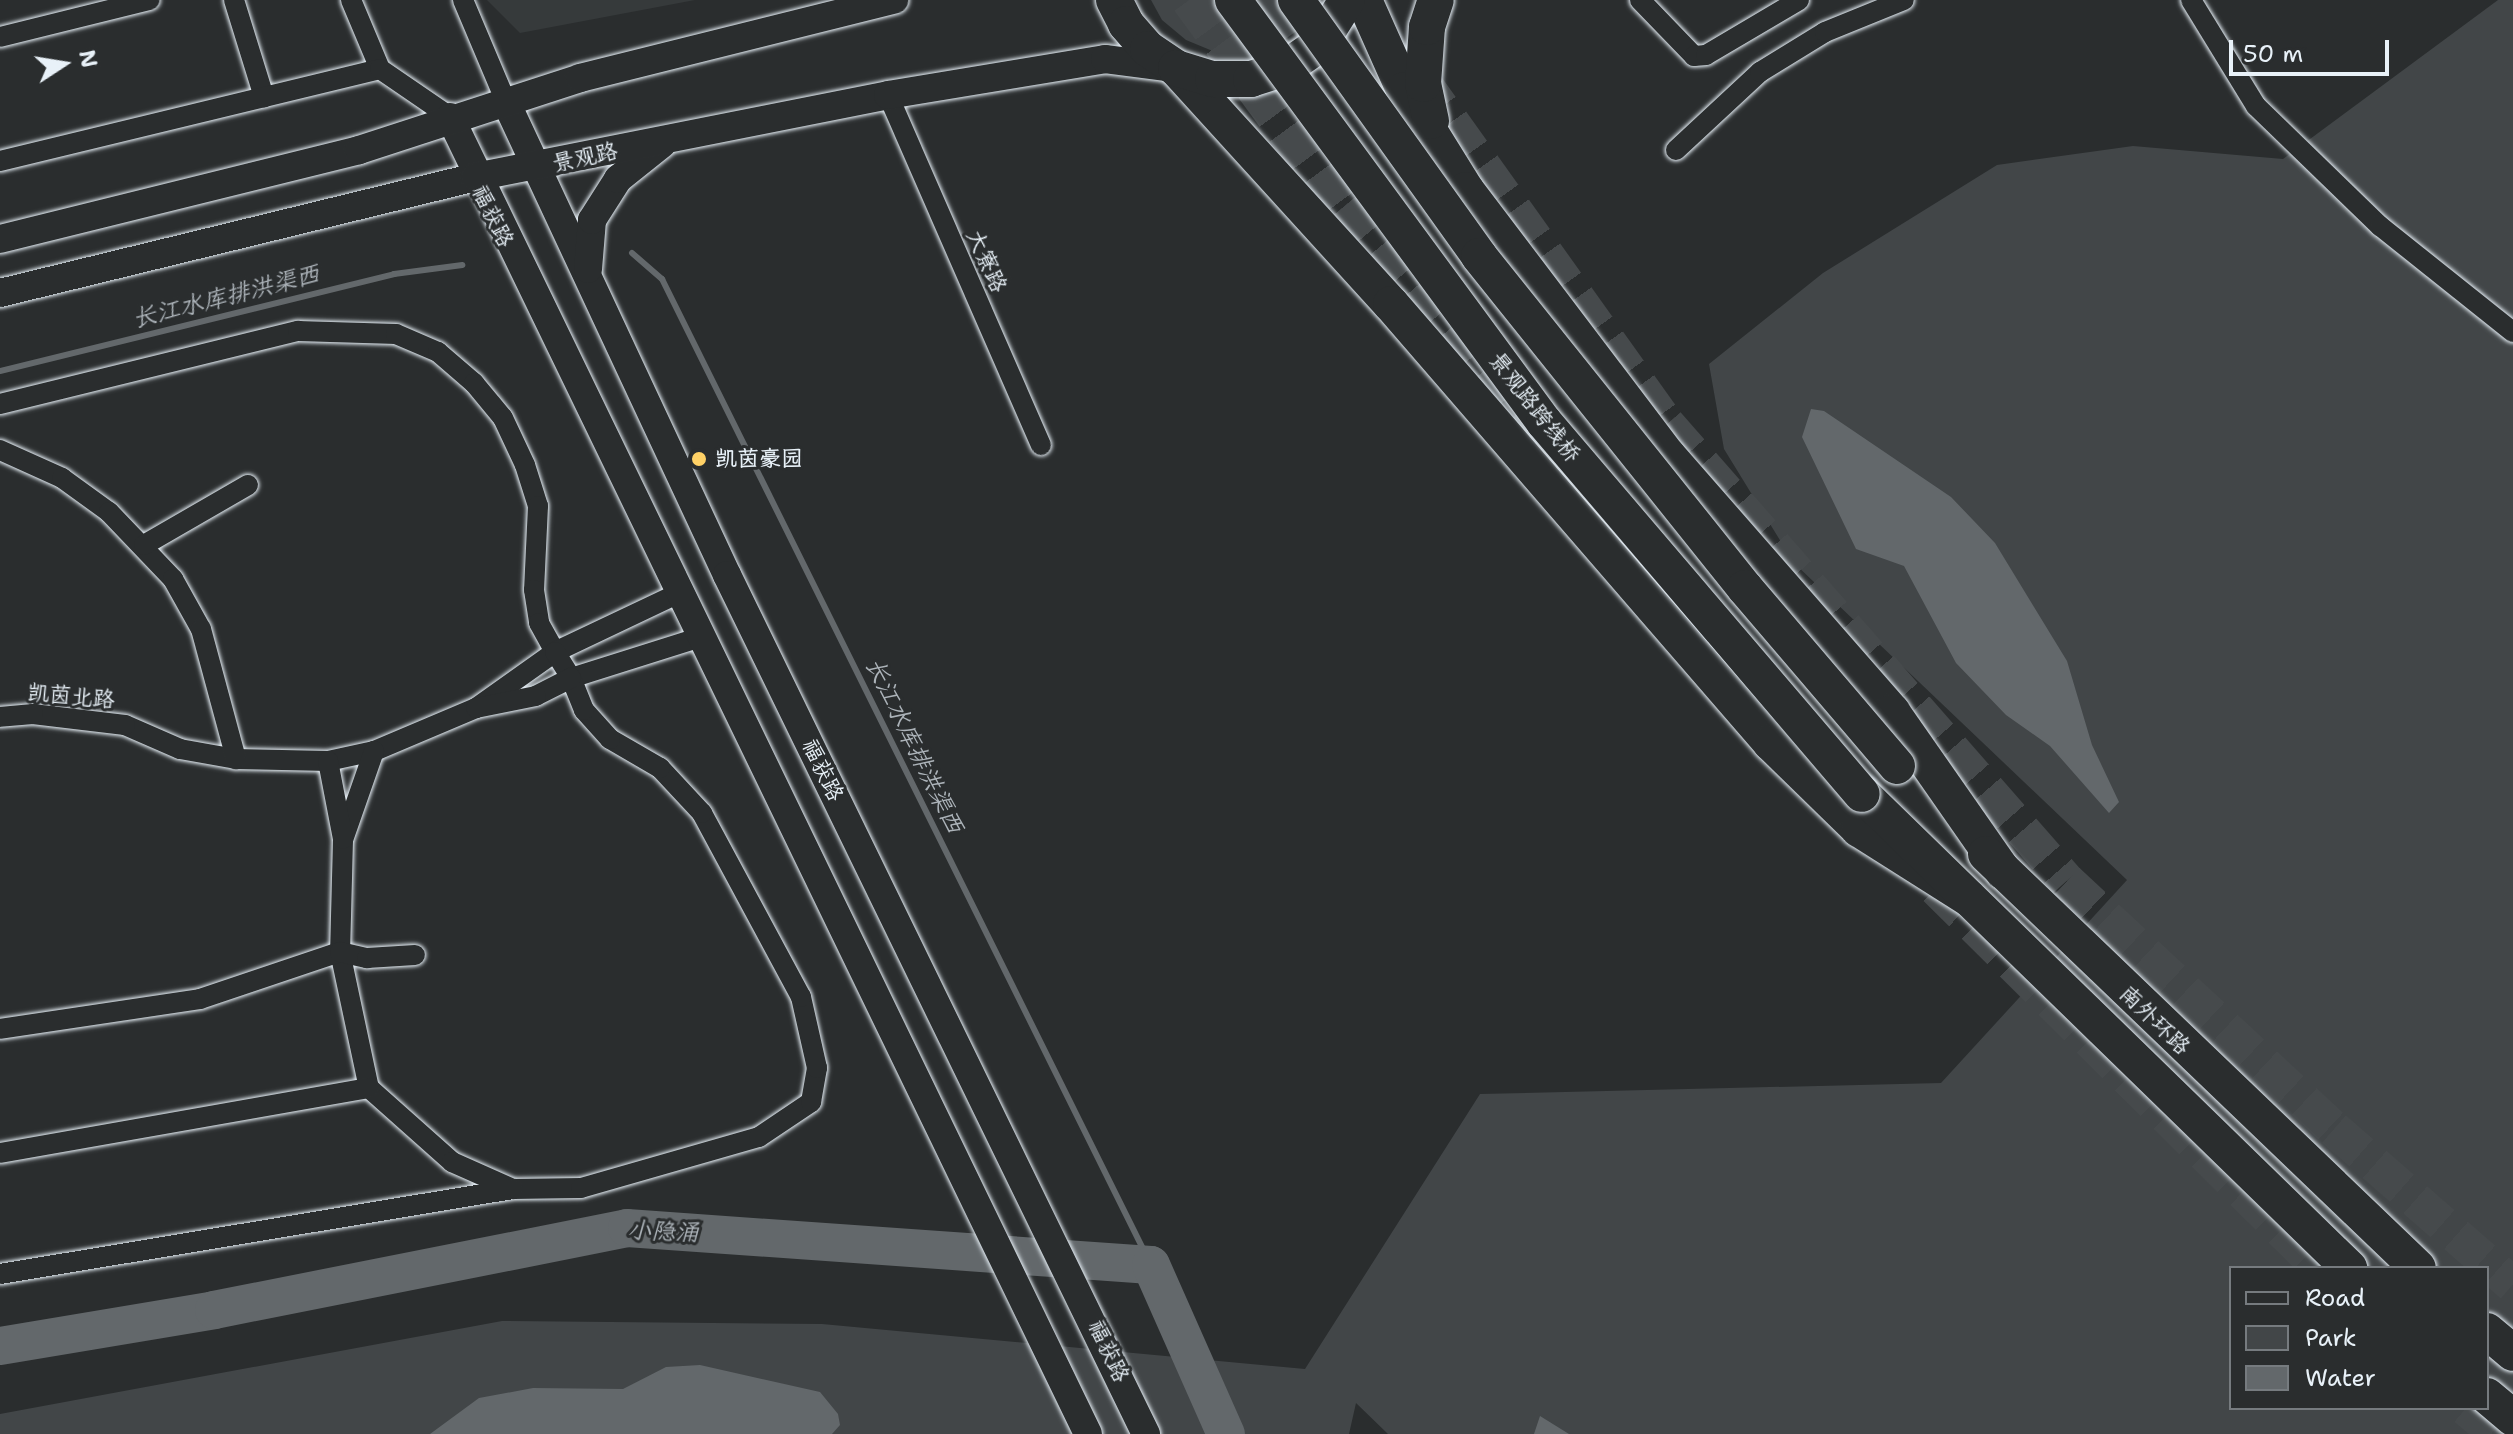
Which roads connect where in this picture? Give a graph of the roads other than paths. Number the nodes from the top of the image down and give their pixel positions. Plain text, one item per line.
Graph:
1 (149, 0) edge
2 (234, 0) edge
3 (351, 0) edge
4 (463, 0) edge
5 (894, 0) edge
6 (1114, 0) edge
7 (1233, 0) edge
8 (1296, 0) edge
9 (1347, 0) edge
10 (1364, 0) edge
11 (1436, 0) edge
12 (1640, 0) edge
13 (1799, 0) edge
14 (1904, 0) edge
15 (2191, 0) edge
16 (0, 37) edge
17 (1176, 68) junction
18 (380, 69) junction
19 (888, 95) junction
20 (264, 97) junction
21 (506, 102) junction
22 (450, 117) junction
23 (1434, 138) junction
24 (666, 141) junction
25 (1676, 150) dead end
26 (0, 161) edge
27 (538, 167) junction
28 (475, 177) junction
29 (0, 239) edge
30 (588, 274) junction
31 (0, 293) edge
32 (2513, 332) edge
33 (0, 404) edge
34 (1041, 445) dead end
35 (0, 450) edge
36 (248, 485) dead end
37 (144, 545) junction
38 (677, 594) junction
39 (698, 638) junction
40 (555, 652) junction
41 (571, 678) junction
42 (476, 708) junction
43 (0, 717) edge
44 (374, 751) junction
45 (236, 759) junction
46 (328, 761) junction
47 (1862, 794) joint
48 (343, 840) junction
49 (2003, 871) junction
50 (1968, 898) junction
51 (340, 952) junction
52 (415, 955) dead end
53 (0, 1029) edge
54 (369, 1088) junction
55 (0, 1153) edge
56 (513, 1189) junction
57 (2347, 1266) edge
58 (2416, 1266) edge
59 (0, 1274) edge
60 (2489, 1333) edge
61 (2513, 1353) edge
62 (2489, 1398) edge
63 (2513, 1418) edge
64 (1088, 1434) edge
65 (1146, 1434) edge

1 - 16 street
2 - 20 street
3 - 18 street
4 - 21 street
5 - 21 street
6 - 17 highway
7 - 47 highway, 景观路跨线桥, bridge
8 - 49 highway, 南外环路, bridge
9 - 17 highway
10 - 23 highway
11 - 23 highway
12 - 13 street
14 - 25 street
15 - 32 street
17 - 19 street, 景观路
17 - 50 highway
18 - 20 street
18 - 22 street
19 - 24 street, 景观路
19 - 34 street, 大寮路
20 - 26 street
21 - 22 street
21 - 27 street, 福获路
22 - 28 street, 福获路
22 - 29 street
23 - 49 highway
24 - 27 street, 景观路
24 - 30 street
27 - 28 street, 景观路
27 - 30 street, 福获路
28 - 31 street, 景观路
28 - 38 street, 福获路
30 - 65 street, 福获路
33 - 40 street
35 - 37 street
36 - 37 street
37 - 45 street
38 - 39 street, 福获路
38 - 40 street
39 - 41 street
39 - 64 street, 福获路
40 - 41 street
40 - 42 street
41 - 42 street
41 - 56 street
42 - 44 street, 凯茵北路
43 - 45 street, 凯茵北路
44 - 46 street, 凯茵北路
44 - 48 street
45 - 46 street, 凯茵北路
46 - 48 street
47 - 50 highway, 南外环路
48 - 51 street
49 - 58 highway, 南外环路
50 - 57 highway, 南外环路
51 - 52 street
51 - 53 street
51 - 54 street
54 - 55 street
54 - 56 street
56 - 59 street
60 - 61 highway
62 - 63 highway

